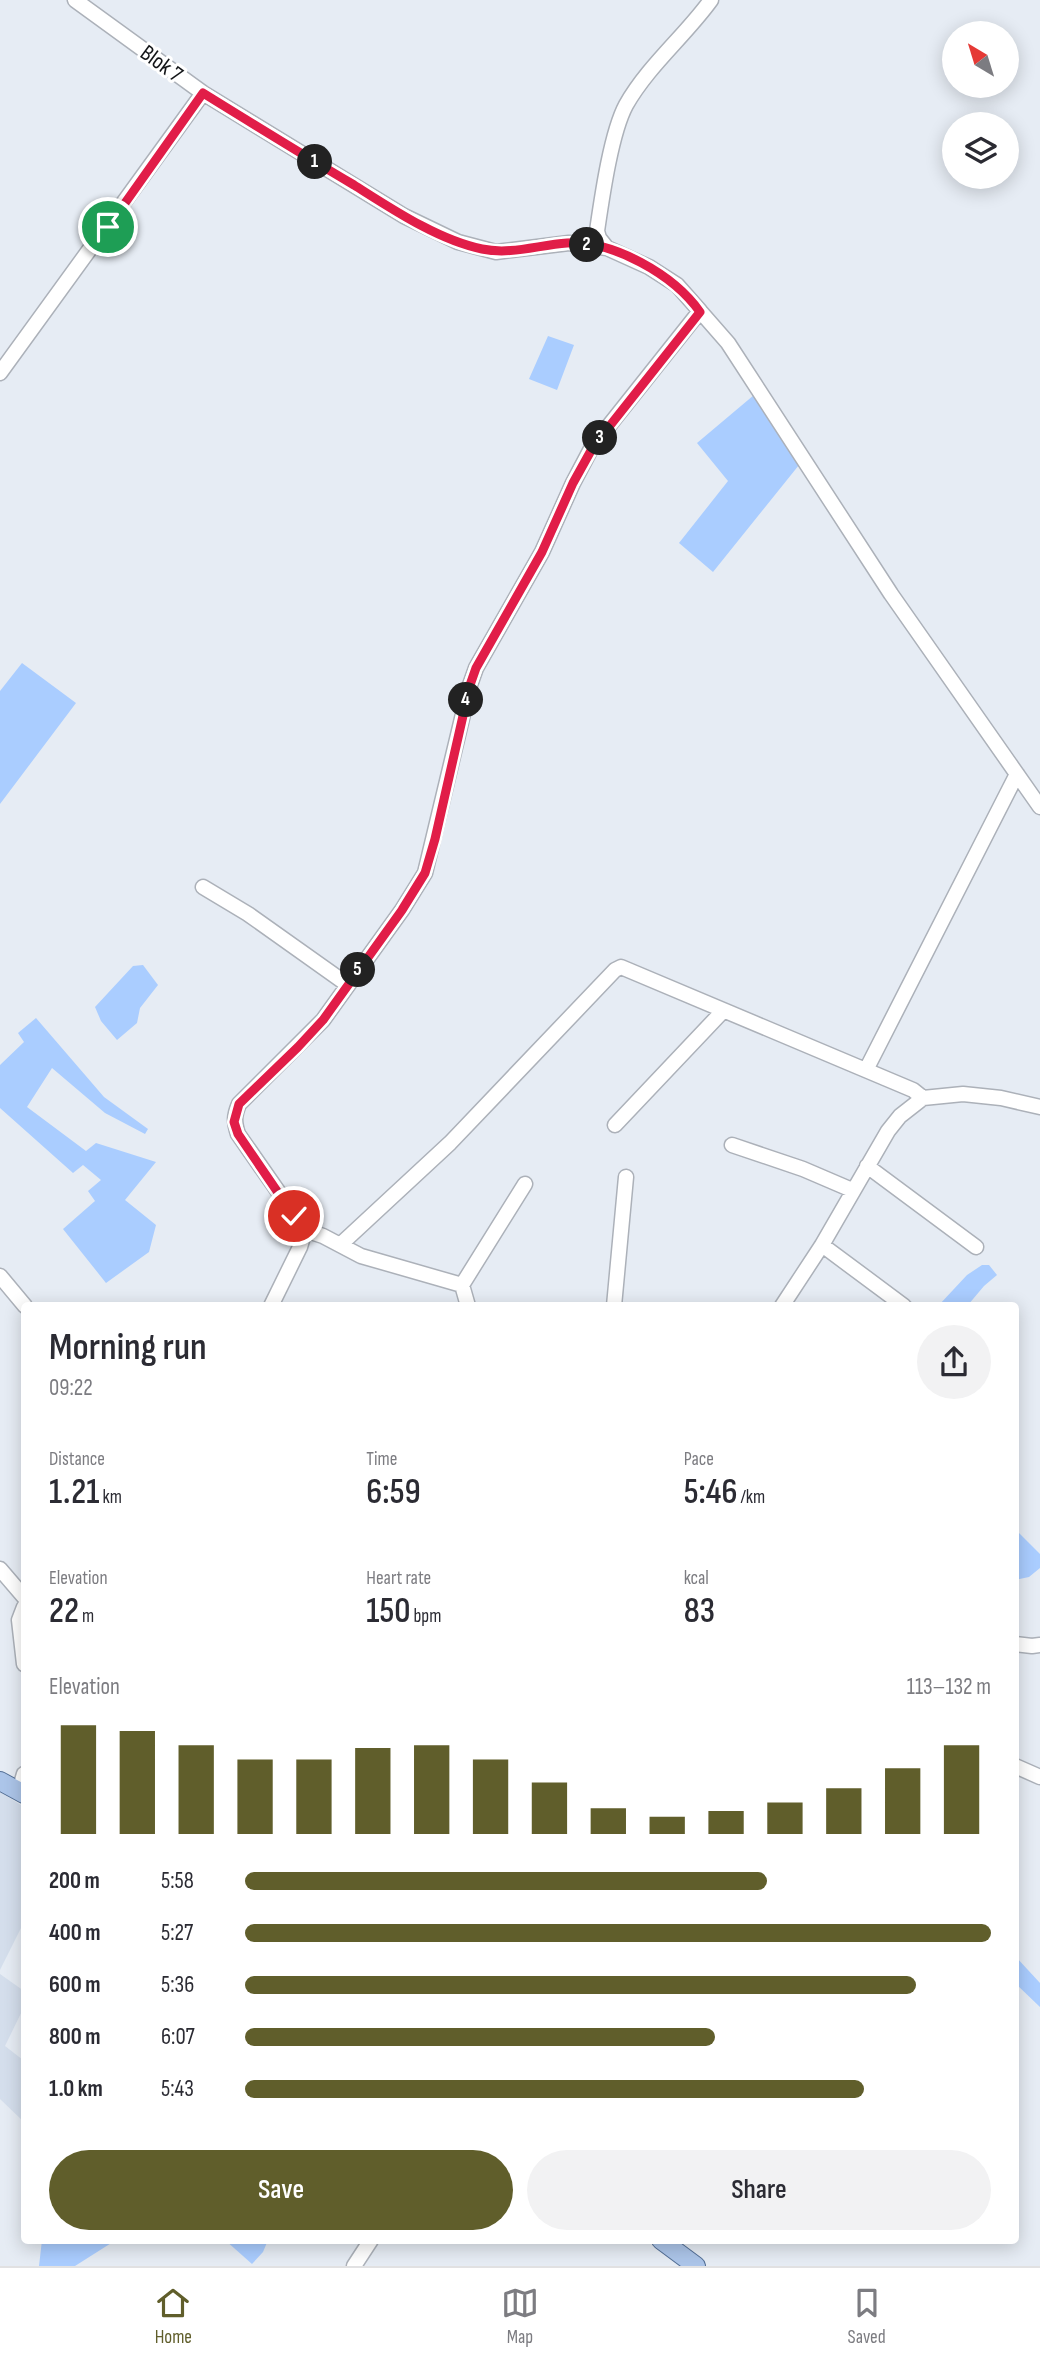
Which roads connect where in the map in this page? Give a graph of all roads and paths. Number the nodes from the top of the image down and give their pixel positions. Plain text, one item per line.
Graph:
1 (75, 0) edge
2 (711, 0) edge
3 (203, 93) junction
4 (599, 218) junction
5 (569, 243) junction
6 (607, 248) junction
7 (700, 312) junction
8 (0, 373) edge
9 (1017, 774) junction
10 (1040, 807) edge
11 (203, 887) dead end
12 (348, 985) junction
13 (723, 1011) junction
14 (866, 1070) junction
15 (923, 1098) junction
16 (1040, 1107) edge
17 (615, 1125) dead end
18 (732, 1145) dead end
19 (867, 1166) junction
20 (626, 1177) dead end
21 (526, 1184) dead end
22 (852, 1190) junction
23 (305, 1230) junction
24 (340, 1245) junction
25 (822, 1245) junction
26 (976, 1247) dead end
27 (0, 1276) edge
28 (462, 1285) junction
29 (22, 1302) edge
30 (273, 1302) edge
31 (467, 1302) edge
32 (614, 1302) edge
33 (786, 1302) edge
34 (899, 1302) edge
35 (0, 1569) edge
36 (21, 1594) edge
37 (21, 1614) edge
38 (21, 1638) edge
39 (1019, 1645) edge
40 (1040, 1645) edge
41 (1019, 1768) edge
42 (1040, 1777) edge
43 (0, 1781) edge
44 (21, 1786) edge
45 (368, 2244) edge
46 (666, 2244) edge
47 (354, 2266) edge
48 (696, 2266) edge

1 - 3 street, Blok 7
2 - 4 street
3 - 5 street, Blok 7
3 - 8 street
4 - 5 street
4 - 6 street
5 - 6 street, Blok 7
6 - 7 street, Blok 7
7 - 9 street, Blok 7
7 - 12 street
9 - 10 street, Blok 7
9 - 14 street
11 - 12 street
12 - 23 street
13 - 14 street
13 - 17 street
13 - 24 street
14 - 15 street
15 - 16 street
15 - 19 street
18 - 22 street
19 - 22 street
19 - 26 street
20 - 32 street
21 - 28 street
22 - 25 street
23 - 24 street
23 - 30 street
24 - 28 street
25 - 33 street
25 - 34 street
27 - 29 street
28 - 31 street
35 - 36 street
37 - 38 street
39 - 40 street
41 - 42 street
43 - 44 main road
45 - 47 street
46 - 48 main road

